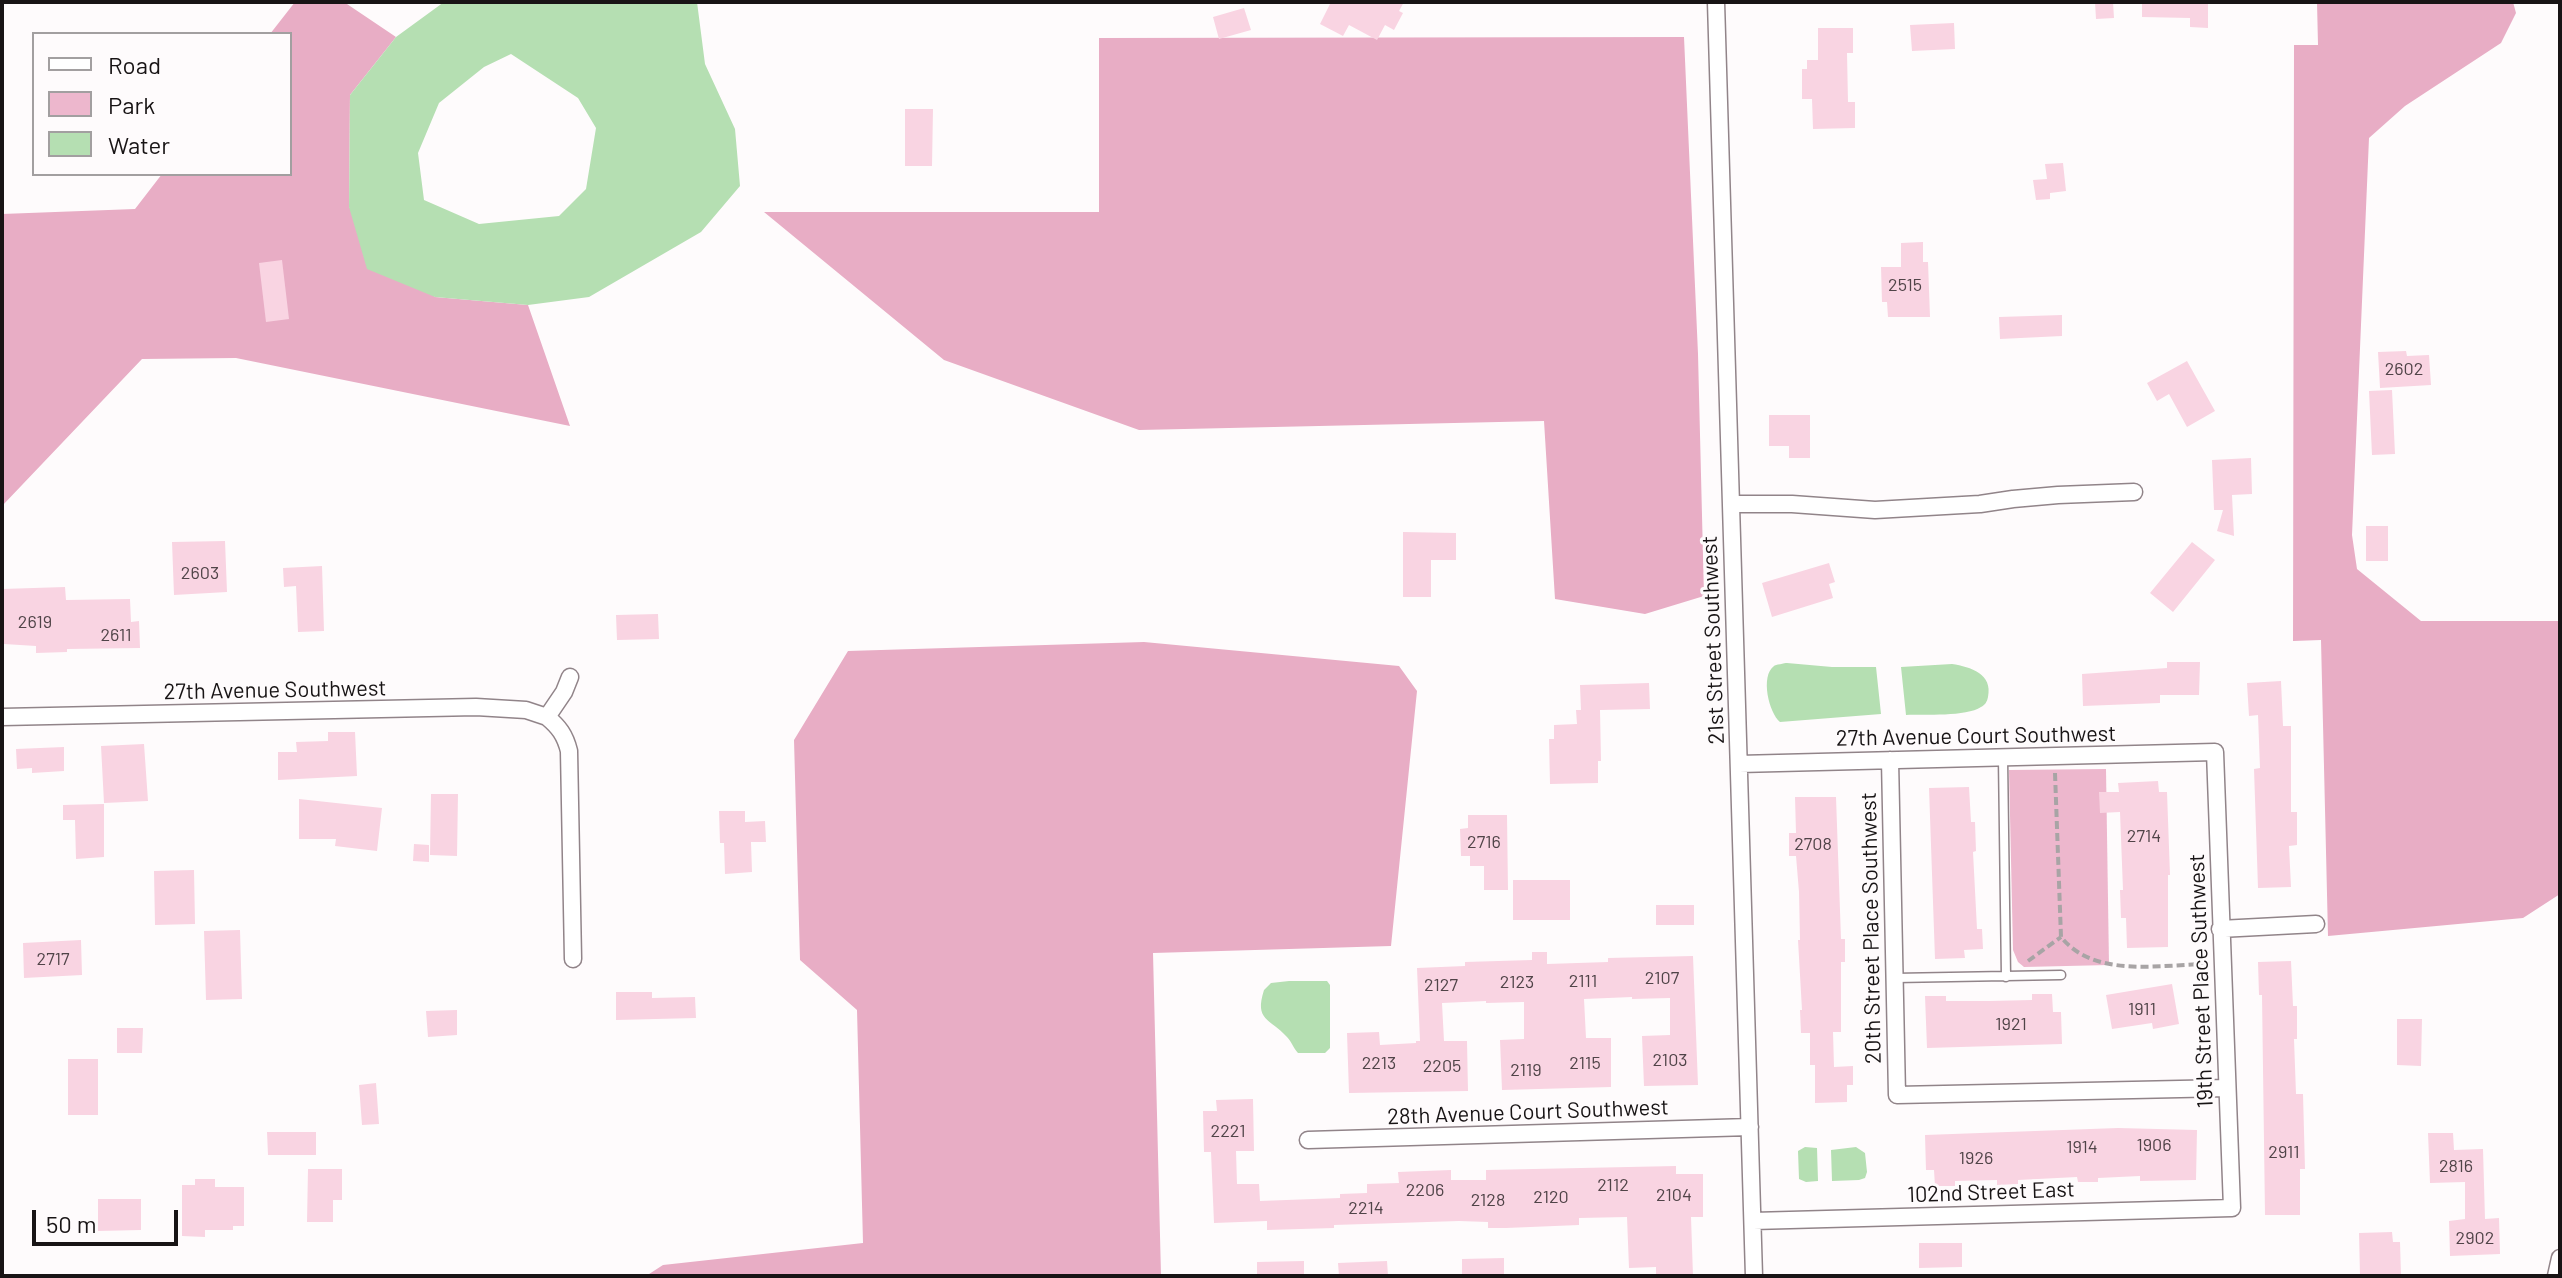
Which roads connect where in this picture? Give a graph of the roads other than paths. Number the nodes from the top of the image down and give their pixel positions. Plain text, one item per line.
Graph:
1 (1716, 2) edge
2 (2134, 492) dead end
3 (1732, 504) junction
4 (570, 677) dead end
5 (2, 717) edge
6 (547, 717) junction
7 (2215, 752) joint
8 (2002, 757) junction
9 (1890, 760) junction
10 (1739, 764) junction
11 (2316, 924) dead end
12 (2220, 929) junction
13 (573, 959) dead end
14 (2061, 975) dead end
15 (2006, 977) junction
16 (1894, 978) junction
17 (2227, 1088) junction
18 (1750, 1127) junction
19 (1308, 1140) dead end
20 (2232, 1208) joint
21 (1753, 1221) junction
22 (2560, 1258) edge
23 (1754, 1276) edge
24 (2556, 1276) edge

1 - 3 street, 21st Street Southwest
2 - 3 street
3 - 10 street, 21st Street Southwest
4 - 6 street
5 - 6 street, 27th Avenue Southwest
6 - 13 street
7 - 8 street, 27th Avenue Court Southwest
7 - 12 street, 19th Street Place Suthwest
8 - 9 street, 27th Avenue Court Southwest
8 - 15 lane
9 - 10 street, 27th Avenue Court Southwest
9 - 16 street, 20th Street Place Southwest
10 - 18 street, 21st Street Southwest
11 - 12 street
12 - 17 street, 19th Street Place Suthwest
14 - 15 lane
15 - 16 lane
16 - 17 street, 20th Street Place Southwest
17 - 20 street, 19th Street Place Suthwest
18 - 19 street, 28th Avenue Court Southwest
18 - 21 street, 21st Street Southwest
20 - 21 street, 102nd Street East
21 - 23 street, 21st Street Southwest
22 - 24 street

